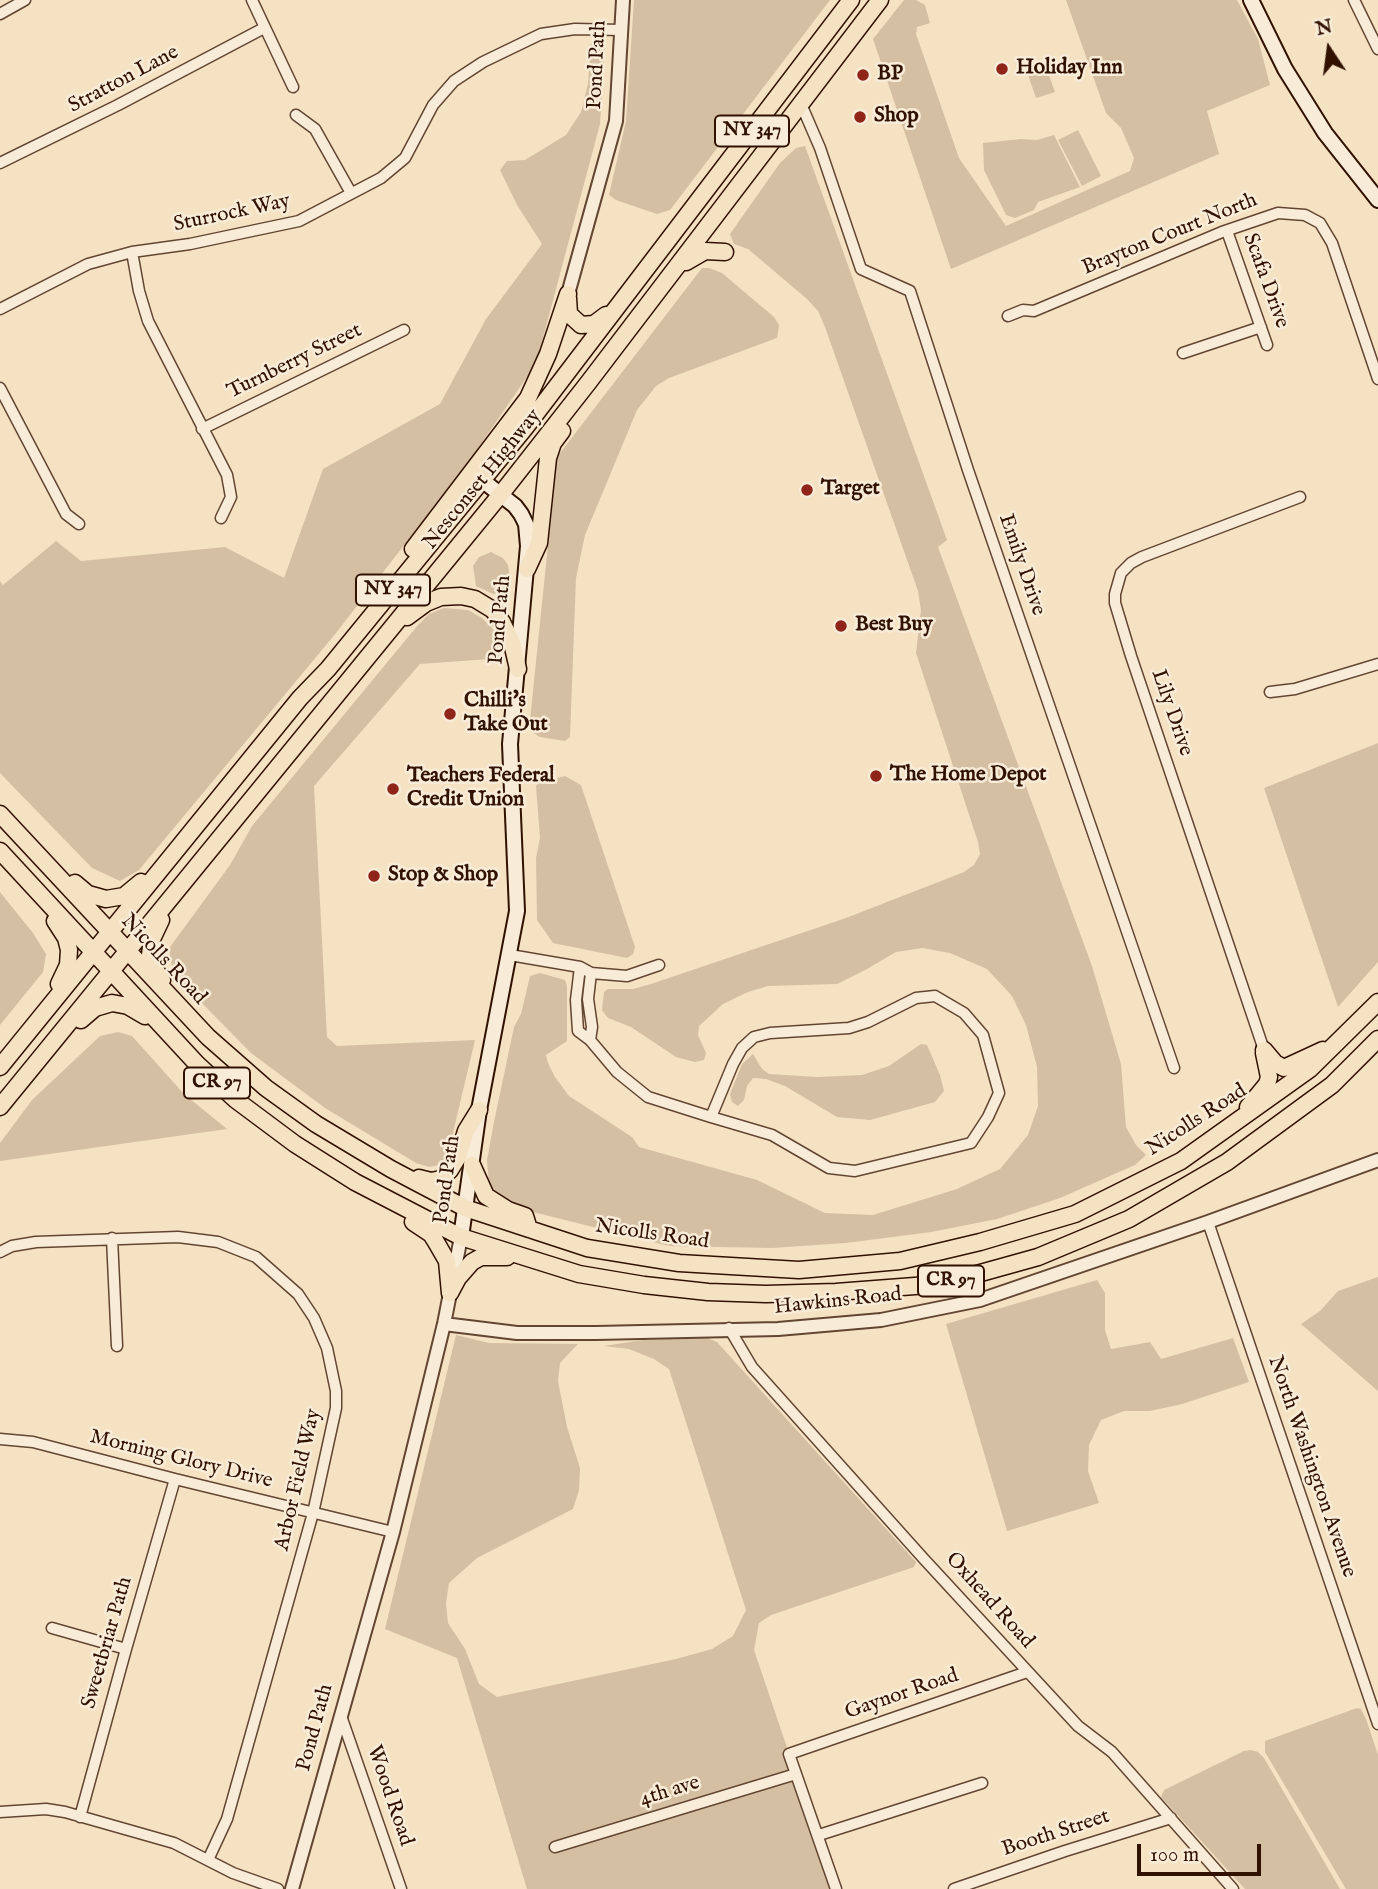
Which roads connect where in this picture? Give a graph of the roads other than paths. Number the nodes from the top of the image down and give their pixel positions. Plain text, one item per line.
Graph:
1 (25, 0) edge
2 (252, 0) edge
3 (624, 0) edge
4 (851, 0) edge
5 (880, 0) edge
6 (1251, 0) edge
7 (1354, 0) edge
8 (0, 13) edge
9 (264, 28) junction
10 (621, 30) junction
11 (1378, 49) edge
12 (293, 87) dead end
13 (801, 104) junction
14 (296, 115) dead end
15 (0, 163) edge
16 (351, 193) junction
17 (1378, 200) edge
18 (725, 204) junction
19 (1227, 231) junction
20 (132, 252) junction
21 (672, 273) junction
22 (568, 294) junction
23 (626, 297) junction
24 (0, 309) edge
25 (1009, 316) dead end
26 (1261, 327) junction
27 (404, 330) dead end
28 (1267, 345) dead end
29 (1183, 354) dead end
30 (1377, 372) edge
31 (588, 383) junction
32 (0, 388) edge
33 (202, 429) junction
34 (482, 480) junction
35 (501, 494) junction
36 (1300, 497) dead end
37 (221, 518) dead end
38 (79, 524) dead end
39 (527, 569) junction
40 (388, 631) junction
41 (1378, 664) edge
42 (518, 669) junction
43 (1270, 692) dead end
44 (300, 698) junction
45 (0, 814) edge
46 (197, 826) junction
47 (32, 849) junction
48 (0, 851) edge
49 (28, 882) junction
50 (178, 890) junction
51 (110, 933) junction
52 (93, 952) junction
53 (128, 952) junction
54 (510, 955) junction
55 (659, 965) dead end
56 (580, 967) junction
57 (111, 972) junction
58 (591, 973) junction
59 (1378, 1002) edge
60 (45, 1012) junction
61 (187, 1017) junction
62 (591, 1020) junction
63 (578, 1021) junction
64 (164, 1028) junction
65 (1378, 1039) edge
66 (590, 1040) junction
67 (1337, 1042) junction
68 (1264, 1050) junction
69 (39, 1059) junction
70 (0, 1067) edge
71 (1174, 1068) dead end
72 (0, 1107) edge
73 (479, 1110) junction
74 (711, 1117) junction
75 (1237, 1121) junction
76 (1378, 1160) edge
77 (472, 1165) junction
78 (391, 1169) junction
79 (378, 1195) junction
80 (465, 1208) junction
81 (1208, 1222) junction
82 (529, 1229) junction
83 (461, 1237) junction
84 (112, 1238) junction
85 (0, 1252) edge
86 (530, 1258) junction
87 (450, 1293) junction
88 (444, 1324) junction
89 (729, 1328) junction
90 (117, 1346) dead end
91 (0, 1439) edge
92 (175, 1479) junction
93 (313, 1513) junction
94 (393, 1532) junction
95 (52, 1628) dead end
96 (126, 1649) junction
97 (1027, 1672) junction
98 (341, 1716) junction
99 (1378, 1724) edge
100 (796, 1774) junction
101 (982, 1783) dead end
102 (0, 1812) edge
103 (80, 1817) junction
104 (1171, 1818) junction
105 (818, 1835) junction
106 (555, 1847) dead end
107 (208, 1860) junction
108 (278, 1889) edge
109 (292, 1889) edge
110 (401, 1889) edge
111 (836, 1889) edge
112 (954, 1889) edge
113 (1233, 1889) edge

1 - 8 street
2 - 9 street
3 - 10 street, Pond Path
4 - 23 highway, Nesconset Highway / NY 347
5 - 13 highway, Nesconset Highway / NY 347
6 - 17 main road
7 - 11 street
9 - 12 street
9 - 15 street, Stratton Lane
10 - 16 street, Sturrock Way
10 - 22 street, Pond Path
13 - 18 highway, Nesconset Highway / NY 347
13 - 71 street, Emily Drive
14 - 16 street
16 - 20 street, Sturrock Way
18 - 21 highway, Nesconset Highway / NY 347
18 - 21 highway
19 - 25 street, Brayton Court North
19 - 26 street, Scafa Drive
19 - 30 street, Brayton Court North
20 - 24 street, Sturrock Way
20 - 33 street
21 - 31 highway, Nesconset Highway / NY 347
22 - 23 highway
22 - 44 highway
23 - 34 highway, Nesconset Highway / NY 347
26 - 28 street, Scafa Drive
26 - 29 street
27 - 33 street, Turnberry Street
31 - 35 highway, Nesconset Highway / NY 347
31 - 39 highway
32 - 38 street
33 - 37 street
34 - 35 main road, Pond Path
34 - 44 highway, Nesconset Highway / NY 347
35 - 39 main road, Pond Path
35 - 40 highway, Nesconset Highway / NY 347
36 - 68 street, Lily Drive
39 - 42 main road, Pond Path
40 - 42 highway
40 - 50 highway, Nesconset Highway / NY 347
41 - 43 street
42 - 54 main road, Pond Path
44 - 46 highway, Nesconset Highway / NY 347
45 - 47 highway, Nicolls Road / CR 97
46 - 47 highway
46 - 51 highway, Nesconset Highway / NY 347
47 - 51 highway, Nicolls Road / CR 97
48 - 49 highway, CR 97
49 - 52 highway, CR 97
49 - 60 highway
50 - 53 highway, Nesconset Highway / NY 347
50 - 61 highway
51 - 52 highway, Nesconset Highway / NY 347
51 - 53 highway, Nicolls Road / CR 97
52 - 57 highway, CR 97
52 - 60 highway, Nesconset Highway / NY 347
53 - 57 highway, Nesconset Highway / NY 347
53 - 61 highway, Nicolls Road / CR 97
54 - 56 street
54 - 73 main road, Pond Path
55 - 58 street
56 - 58 street
56 - 63 street
57 - 64 highway, CR 97
57 - 69 highway, Nesconset Highway / NY 347
58 - 62 street
59 - 67 highway, Nicolls Road / CR 97
60 - 70 highway, Nesconset Highway / NY 347
61 - 78 highway, Nicolls Road / CR 97
62 - 63 street
62 - 66 street
63 - 66 street
64 - 69 highway
64 - 79 highway, CR 97
65 - 86 highway, CR 97
66 - 74 street
67 - 68 highway
67 - 75 highway, Nicolls Road / CR 97
68 - 75 highway
69 - 72 highway, Nesconset Highway / NY 347
73 - 77 main road, Pond Path
73 - 78 highway
74 - 74 street
75 - 82 highway, Nicolls Road / CR 97
76 - 81 street, Hawkins Road
77 - 80 main road, Pond Path
77 - 82 highway
78 - 80 highway, Nicolls Road / CR 97
79 - 83 highway, CR 97
79 - 87 highway
80 - 82 highway, Nicolls Road / CR 97
80 - 83 main road, Pond Path
81 - 89 street, Hawkins Road
81 - 99 street, North Washington Avenue
83 - 86 highway, CR 97
83 - 87 street, Pond Path
84 - 85 street, Arbor Field Way
84 - 90 street
84 - 93 street, Arbor Field Way
86 - 87 highway
87 - 88 street, Pond Path
88 - 89 street, Hawkins Road
88 - 94 street, Pond Path
89 - 97 street, Oxhead Road
91 - 92 street, Morning Glory Drive
92 - 93 street, Morning Glory Drive
92 - 96 street, Sweetbriar Path
93 - 94 street, Morning Glory Drive
93 - 107 street, Arbor Field Way
94 - 98 street, Pond Path
95 - 96 street
96 - 103 street, Sweetbriar Path
97 - 100 street, Gaynor Road
97 - 104 street, Oxhead Road
98 - 109 street, Pond Path
98 - 110 street, Wood Road
100 - 105 street
100 - 106 street, 4th ave
101 - 105 street
102 - 103 street
103 - 107 street
104 - 112 street, Booth Street
104 - 113 street, Oxhead Road
105 - 111 street
107 - 108 street

